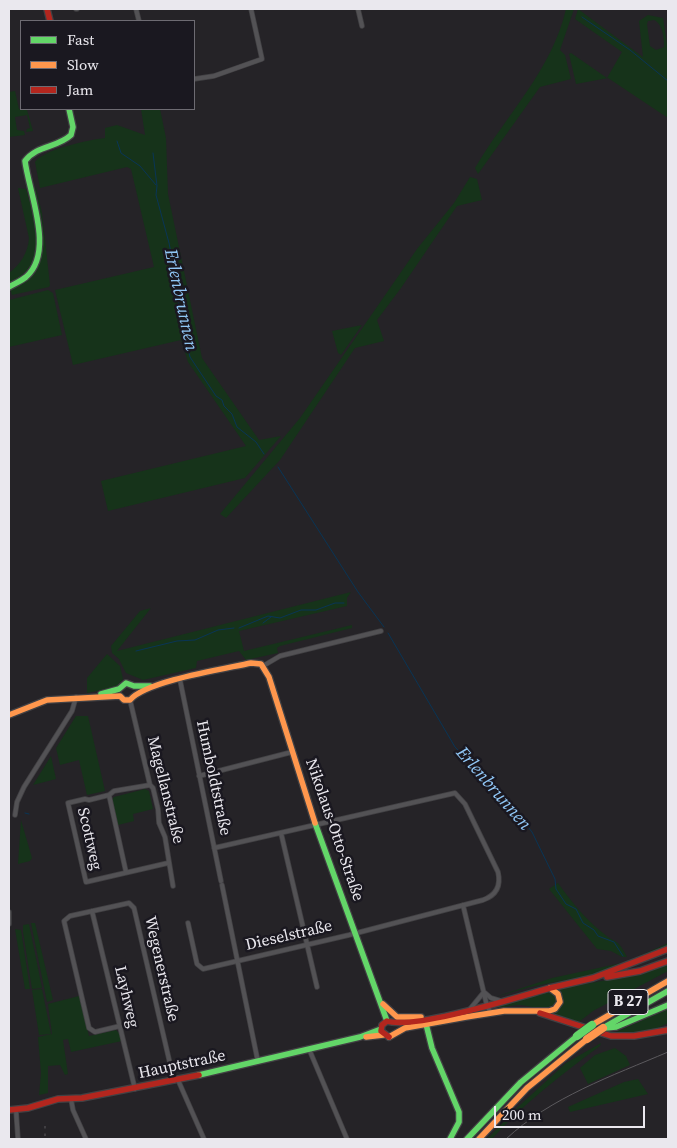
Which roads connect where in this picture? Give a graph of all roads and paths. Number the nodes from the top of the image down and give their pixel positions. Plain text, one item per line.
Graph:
1 (251, 9) edge
2 (358, 9) edge
3 (362, 26) dead end
4 (195, 79) edge
5 (69, 110) edge
6 (9, 287) edge
7 (381, 631) dead end
8 (263, 666) junction
9 (180, 680) junction
10 (135, 690) junction
11 (119, 693) junction
12 (76, 697) junction
13 (130, 700) junction
14 (9, 715) edge
15 (292, 752) junction
16 (199, 776) junction
17 (150, 785) junction
18 (109, 796) junction
19 (15, 815) dead end
20 (316, 824) junction
21 (281, 833) junction
22 (214, 848) junction
23 (168, 863) junction
24 (126, 872) junction
25 (173, 886) dead end
26 (463, 905) junction
27 (92, 911) junction
28 (9, 912) edge
29 (188, 923) dead end
30 (9, 924) edge
31 (356, 933) junction
32 (308, 944) junction
33 (668, 949) edge
34 (237, 961) junction
35 (668, 961) edge
36 (592, 978) junction
37 (667, 980) edge
38 (317, 987) dead end
39 (550, 988) junction
40 (668, 991) edge
41 (484, 992) junction
42 (502, 1001) junction
43 (380, 1002) junction
44 (668, 1005) edge
45 (470, 1009) junction
46 (489, 1009) junction
47 (540, 1013) junction
48 (429, 1020) junction
49 (120, 1026) junction
50 (668, 1026) edge
51 (383, 1027) junction
52 (397, 1027) junction
53 (603, 1028) junction
54 (668, 1030) edge
55 (658, 1032) junction
56 (309, 1049) junction
57 (258, 1062) junction
58 (176, 1081) junction
59 (135, 1089) junction
60 (71, 1099) junction
61 (12, 1110) edge
62 (18, 1139) edge
63 (86, 1139) edge
64 (204, 1139) edge
65 (347, 1139) edge
66 (450, 1139) edge
67 (467, 1139) edge
68 (479, 1139) edge

1 - 4 street
2 - 3 street
5 - 6 main road
7 - 8 street
8 - 9 main road
8 - 15 main road, Nikolaus-Otto-Straße
9 - 10 main road
9 - 16 street, Humboldtstraße
10 - 11 main road
10 - 13 main road
11 - 12 main road
11 - 13 main road
12 - 14 main road
12 - 19 street
13 - 17 street, Magellanstraße
15 - 16 street
15 - 20 main road, Nikolaus-Otto-Straße
16 - 22 street, Humboldtstraße
17 - 18 street
17 - 23 street, Magellanstraße
18 - 24 street
18 - 24 street, Scottweg
20 - 21 street
20 - 26 street, Dieselstraße
20 - 31 main road, Nikolaus-Otto-Straße
21 - 22 street
21 - 32 street
22 - 34 street, Humboldtstraße
23 - 24 street
23 - 25 street, Magellanstraße
26 - 31 street, Dieselstraße
26 - 41 street
27 - 49 street, Layhweg
27 - 49 street
27 - 58 street, Wegenerstraße
28 - 30 street
29 - 34 street, Dieselstraße
31 - 32 street, Dieselstraße
31 - 43 main road, Nikolaus-Otto-Straße
32 - 34 street, Dieselstraße
32 - 38 street
33 - 36 main road
34 - 57 street, Humboldtstraße
35 - 36 main road
36 - 39 main road
37 - 67 main road, B 27, bridge
39 - 42 main road
39 - 47 main road
40 - 53 main road, B 27
41 - 42 street
41 - 45 street
41 - 46 street
42 - 46 main road
43 - 48 main road
43 - 51 main road, Nikolaus-Otto-Straße
44 - 53 main road
45 - 46 main road
45 - 48 main road
46 - 47 main road
46 - 48 main road
47 - 55 main road
48 - 52 main road
48 - 66 main road
49 - 59 street, Layhweg
50 - 55 main road
51 - 52 main road
51 - 52 main road
51 - 56 main road, Hauptstraße
53 - 68 main road, B 27, bridge
54 - 55 main road
56 - 57 main road, Hauptstraße
56 - 65 street
57 - 58 main road, Hauptstraße
58 - 59 main road, Hauptstraße
58 - 64 street
59 - 60 main road, Hauptstraße
60 - 61 main road, Hauptstraße
60 - 63 street
61 - 62 street

